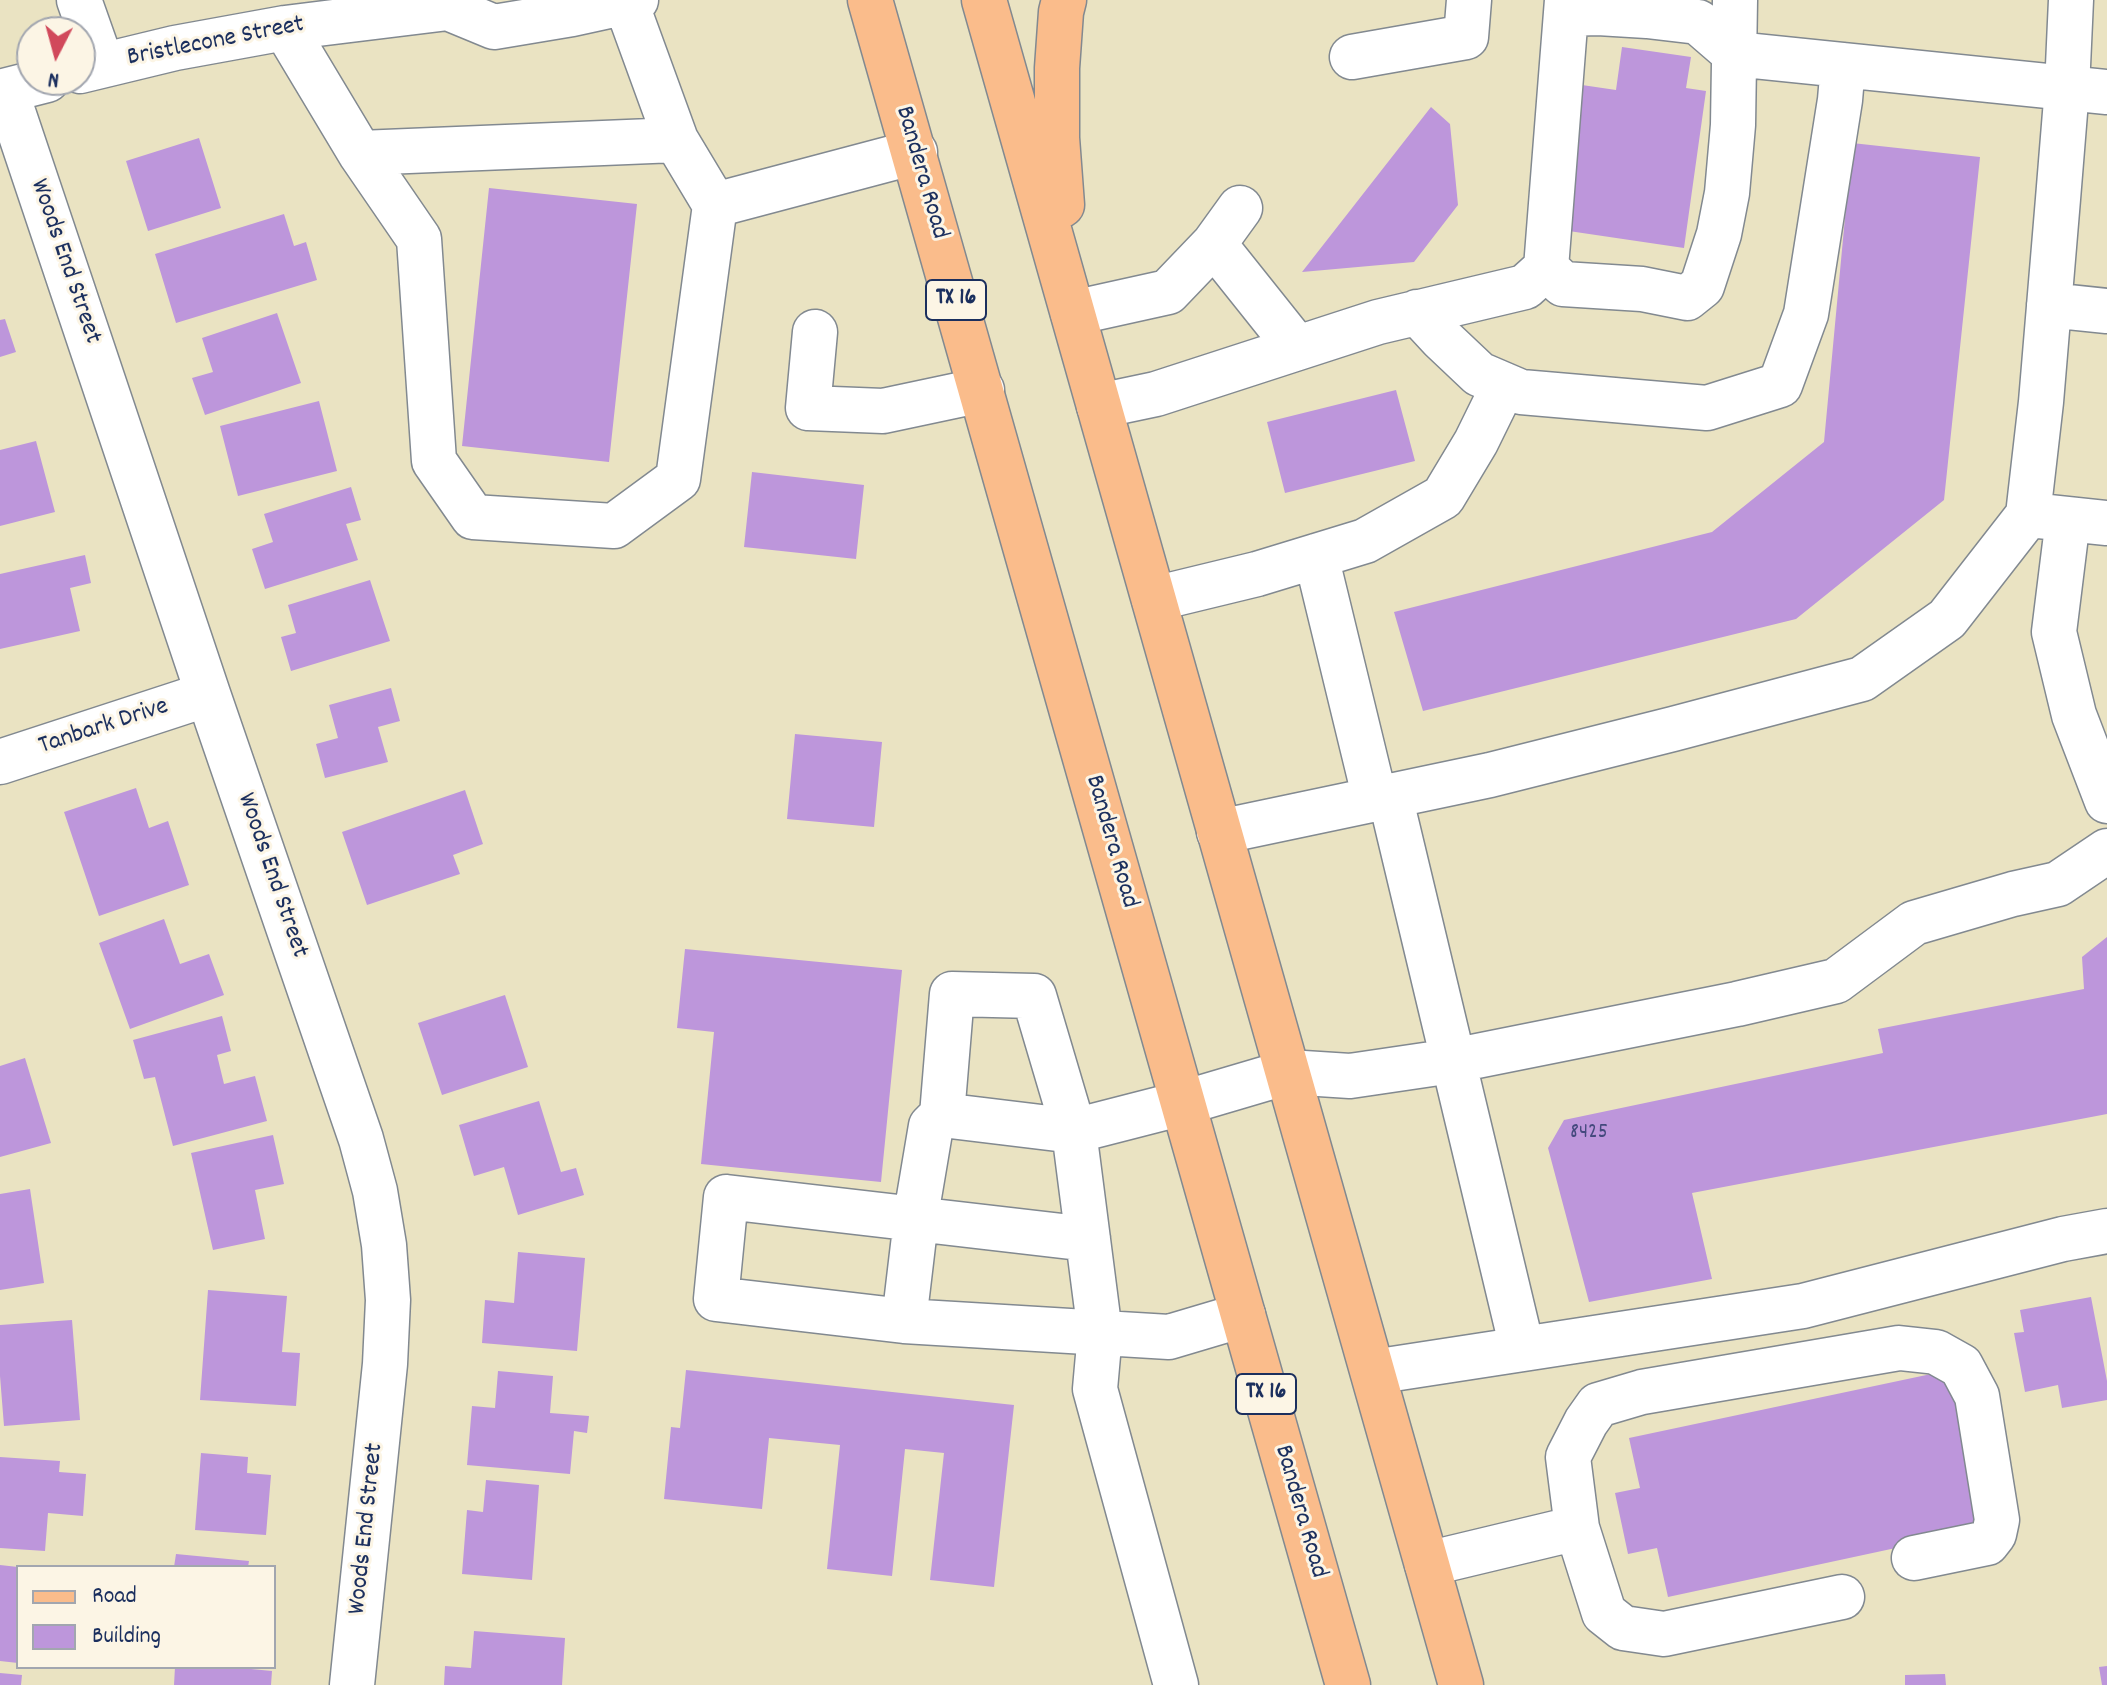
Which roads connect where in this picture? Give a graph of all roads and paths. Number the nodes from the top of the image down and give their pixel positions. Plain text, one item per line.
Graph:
1 (870, 0) edge
2 (984, 0) edge
3 (1064, 0) edge
4 (1469, 0) edge
5 (1735, 0) edge
6 (2071, 0) edge
7 (629, 1) edge
8 (450, 3) edge
9 (1566, 7) edge
10 (368, 9) edge
11 (285, 28) junction
12 (1735, 54) junction
13 (1352, 57) dead end
14 (1843, 65) junction
15 (96, 67) edge
16 (2087, 90) edge
17 (21, 96) edge
18 (676, 140) junction
19 (915, 152) junction
20 (360, 153) junction
21 (715, 205) junction
22 (1240, 208) dead end
23 (1214, 244) junction
24 (1546, 268) junction
25 (2049, 305) junction
26 (1071, 306) junction
27 (2107, 311) edge
28 (1417, 312) junction
29 (815, 332) dead end
30 (1297, 348) junction
31 (1504, 385) junction
32 (982, 390) junction
33 (1099, 406) junction
34 (2068, 519) edge
35 (1316, 556) junction
36 (1154, 599) junction
37 (208, 694) junction
38 (0, 762) edge
39 (1382, 798) junction
40 (2107, 801) edge
41 (1219, 832) junction
42 (2107, 851) edge
43 (1452, 1061) junction
44 (1288, 1072) junction
45 (1183, 1103) junction
46 (942, 1115) junction
47 (1074, 1131) junction
48 (917, 1220) junction
49 (2107, 1231) edge
50 (1088, 1239) junction
51 (1243, 1315) junction
52 (904, 1321) junction
53 (1100, 1333) junction
54 (1522, 1348) junction
55 (1373, 1372) junction
56 (1577, 1528) junction
57 (1914, 1558) dead end
58 (1427, 1564) junction
59 (1842, 1597) dead end
60 (352, 1685) edge
61 (1176, 1685) edge
62 (1348, 1685) edge
63 (1461, 1685) edge

1 - 19 main road, Bandera Road / TX 16
2 - 26 main road
3 - 26 main road
4 - 13 street
5 - 12 street
6 - 16 street
7 - 8 street, Bristlecone Street
7 - 18 street
8 - 10 street, Bristlecone Street
9 - 12 street
9 - 24 street
10 - 11 street, Bristlecone Street
11 - 15 street, Bristlecone Street
11 - 20 street
12 - 14 street
12 - 24 street
14 - 16 street
14 - 31 street
16 - 25 street
17 - 37 street, Woods End Street
18 - 20 street
18 - 21 street
19 - 21 street
19 - 32 main road, Bandera Road / TX 16
20 - 21 street
22 - 23 street
23 - 26 street
23 - 30 street
24 - 28 street
25 - 27 street
25 - 34 street
26 - 33 main road
28 - 30 street
28 - 31 street
29 - 32 street
30 - 33 street
31 - 35 street
32 - 45 main road, Bandera Road / TX 16
33 - 36 main road
34 - 39 street
34 - 40 street
35 - 36 street
35 - 39 street
36 - 41 main road
37 - 38 street, Tanbark Drive
37 - 60 street, Woods End Street
39 - 41 street
39 - 43 street
41 - 44 main road
42 - 43 street
43 - 44 street
43 - 54 street
44 - 45 street
44 - 55 main road
45 - 47 street
45 - 51 main road, Bandera Road / TX 16
46 - 47 street
46 - 47 street
46 - 48 street
47 - 50 street
48 - 50 street
48 - 52 street
48 - 52 street
49 - 54 street
50 - 53 street
51 - 53 street
51 - 62 main road, Bandera Road / TX 16
52 - 53 street
53 - 61 street
54 - 55 street
55 - 58 main road
56 - 57 street
56 - 58 street
56 - 59 street
58 - 63 main road

